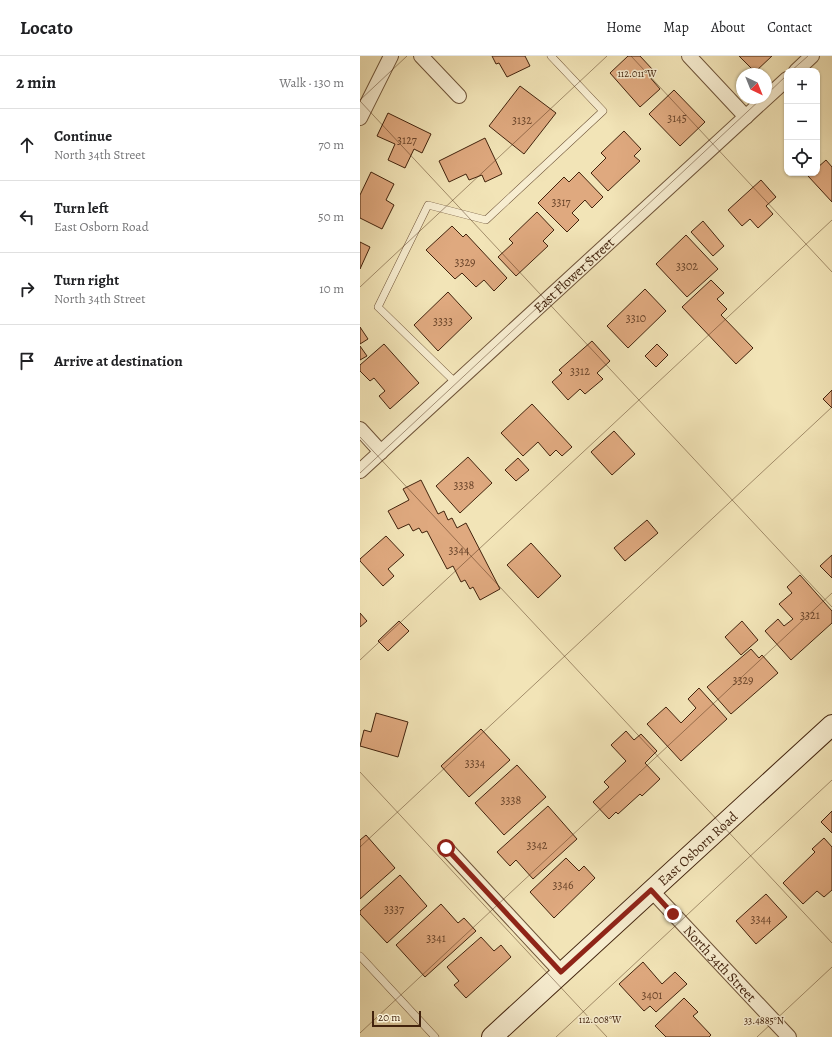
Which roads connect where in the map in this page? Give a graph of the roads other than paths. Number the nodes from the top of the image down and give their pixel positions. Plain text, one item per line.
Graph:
1 (391, 56) edge
2 (421, 56) edge
3 (551, 56) edge
4 (689, 56) edge
5 (812, 56) edge
6 (799, 68) edge
7 (784, 82) edge
8 (459, 96) dead end
9 (746, 117) junction
10 (360, 118) edge
11 (456, 383) junction
12 (360, 429) edge
13 (381, 452) junction
14 (360, 471) edge
15 (832, 725) edge
16 (446, 848) dead end
17 (651, 890) junction
18 (360, 956) edge
19 (561, 972) junction
20 (435, 1037) edge
21 (492, 1037) edge
22 (789, 1037) edge

1 - 10 street
2 - 8 street
3 - 11 lane
4 - 9 street
5 - 6 street
7 - 9 street, East Flower Street
9 - 11 street, East Flower Street
11 - 13 street, East Flower Street
12 - 13 street
13 - 14 street, East Flower Street
15 - 17 main road, East Osborn Road
16 - 19 street
17 - 19 main road, East Osborn Road
17 - 22 street, North 34th Street
18 - 20 lane
19 - 21 main road, East Osborn Road

